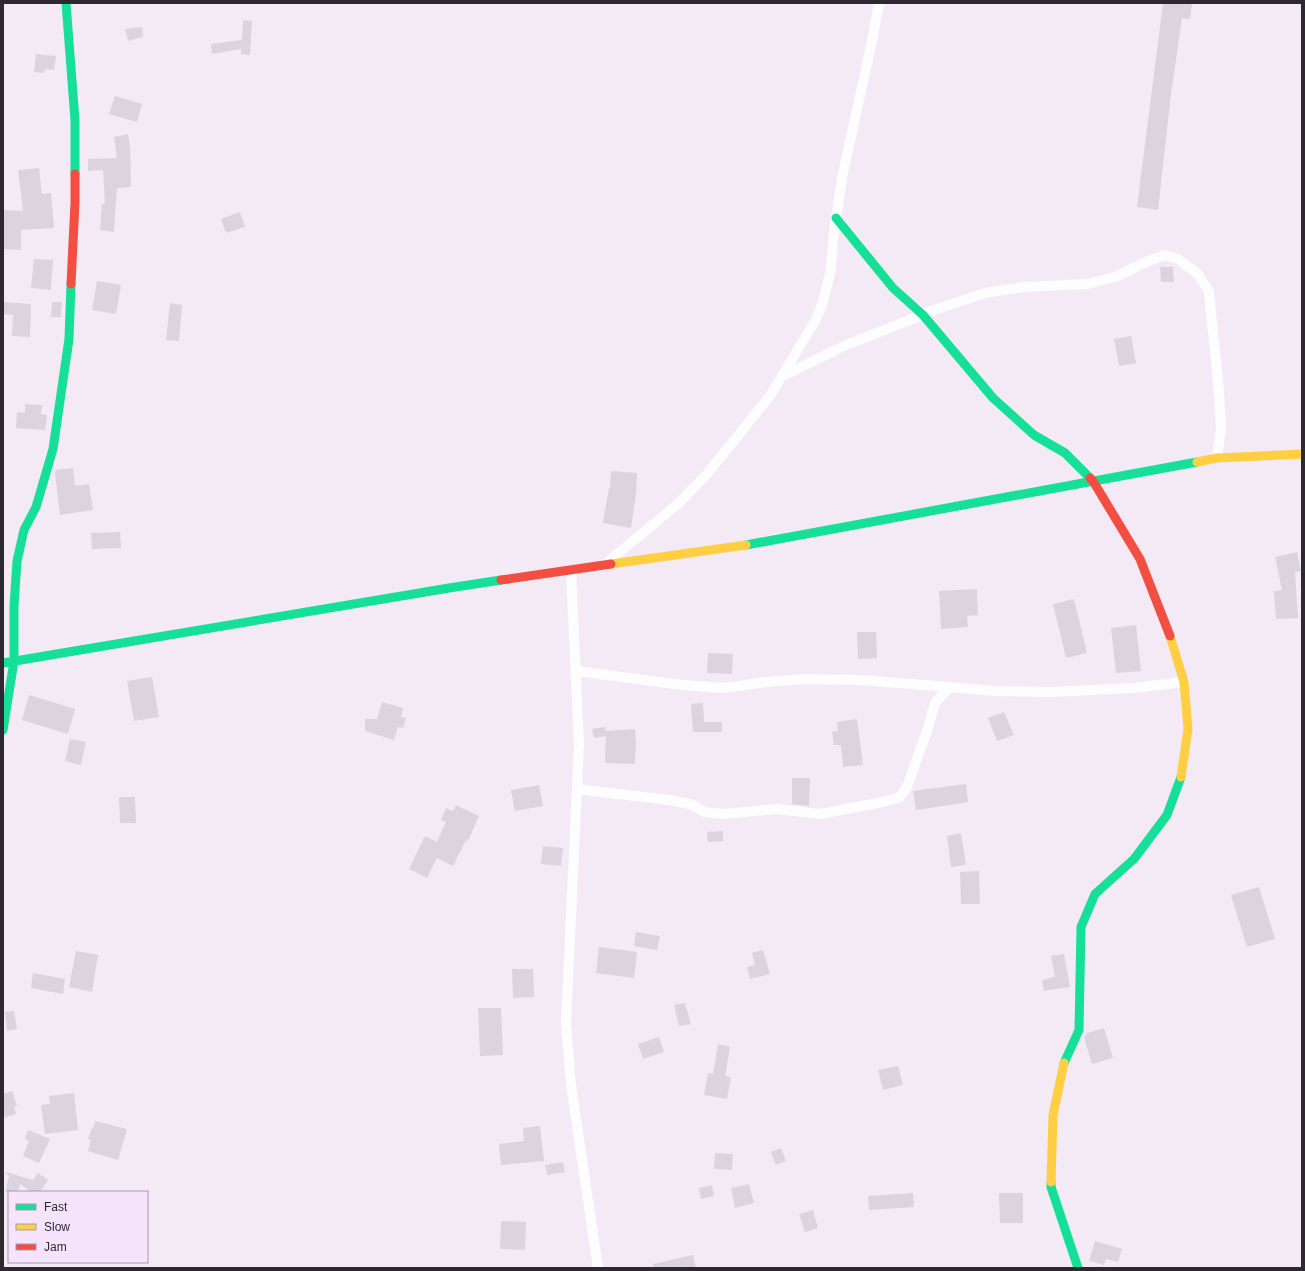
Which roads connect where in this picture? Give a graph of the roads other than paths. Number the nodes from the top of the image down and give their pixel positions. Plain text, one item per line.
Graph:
1 (66, 3) edge
2 (879, 3) edge
3 (836, 218) junction
4 (922, 315) junction
5 (783, 376) junction
6 (1302, 454) edge
7 (1217, 458) junction
8 (1093, 481) junction
9 (603, 566) junction
10 (571, 570) junction
11 (14, 661) junction
12 (3, 663) edge
13 (576, 671) junction
14 (1184, 682) junction
15 (950, 687) junction
16 (3, 730) edge
17 (577, 789) junction
18 (598, 1268) edge
19 (1078, 1268) edge

1 - 11 street
2 - 3 street
3 - 4 street
3 - 5 street
4 - 5 street
4 - 7 street
4 - 8 street
5 - 9 street
6 - 7 street
7 - 8 street
8 - 9 street
8 - 14 street
9 - 10 street
10 - 11 street
10 - 13 street
11 - 12 street
11 - 16 street
13 - 15 street
13 - 17 street
14 - 15 street
14 - 19 street
15 - 17 street
17 - 18 street

